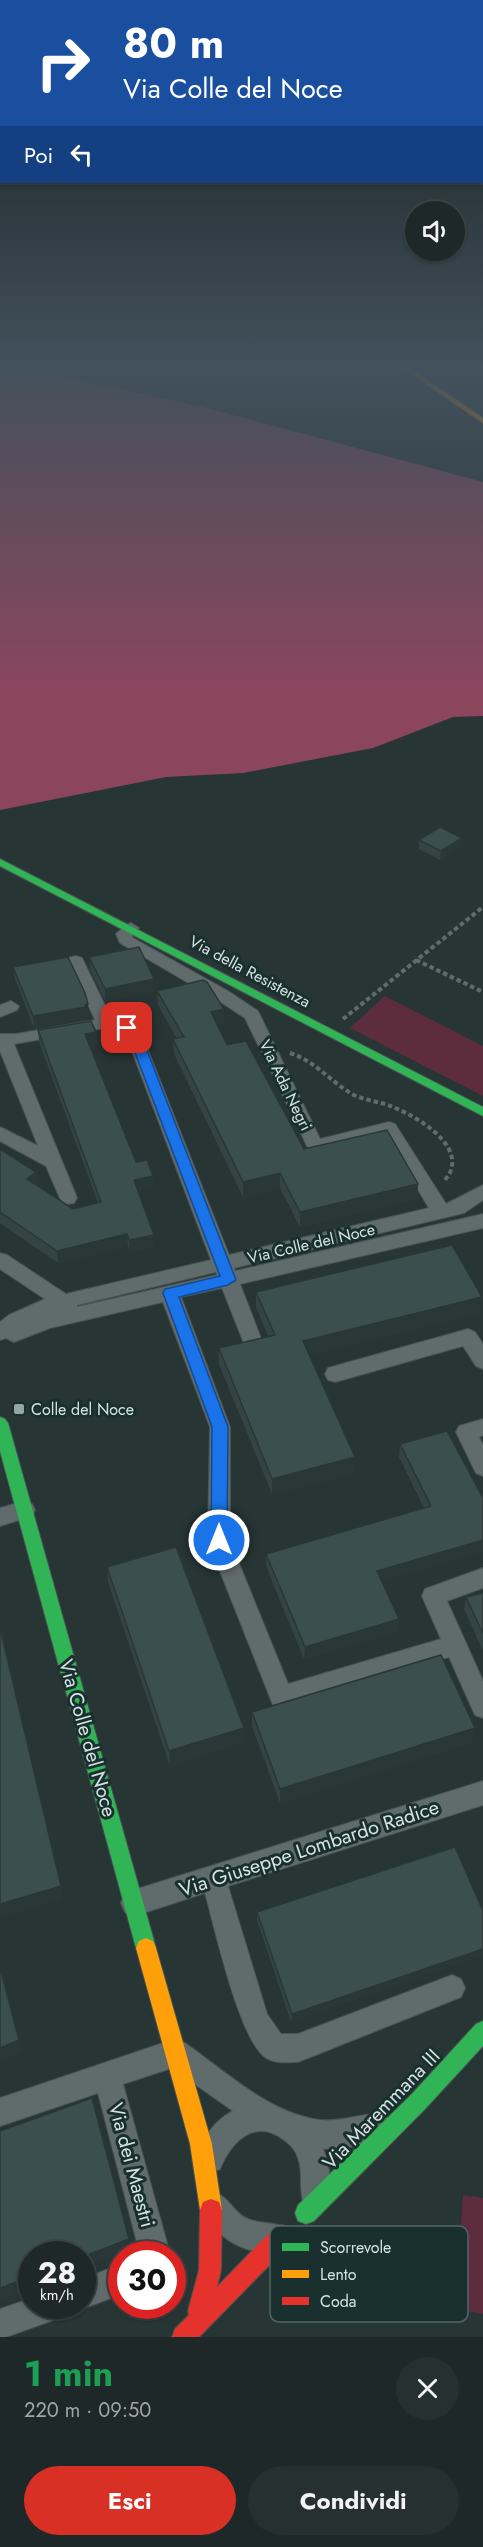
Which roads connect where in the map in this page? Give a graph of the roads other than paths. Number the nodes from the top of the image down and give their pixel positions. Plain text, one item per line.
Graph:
1 (0, 862) edge
2 (132, 928) junction
3 (29, 971) edge
4 (105, 1023) junction
5 (2, 1040) edge
6 (481, 1113) edge
7 (0, 1133) edge
8 (53, 1162) junction
9 (483, 1191) edge
10 (68, 1198) dead end
11 (441, 1212) junction
12 (483, 1221) edge
13 (0, 1260) edge
14 (225, 1272) junction
15 (170, 1293) junction
16 (63, 1301) junction
17 (81, 1314) junction
18 (0, 1332) edge
19 (0, 1344) edge
20 (254, 1346) edge
21 (483, 1361) edge
22 (335, 1374) dead end
23 (0, 1423) edge
24 (483, 1427) edge
25 (483, 1467) edge
26 (24, 1510) junction
27 (0, 1517) edge
28 (483, 1578) edge
29 (455, 1645) junction
30 (483, 1707) edge
31 (483, 1792) edge
32 (213, 1878) junction
33 (134, 1903) junction
34 (452, 1988) dead end
35 (483, 2031) edge
36 (175, 2053) junction
37 (107, 2076) junction
38 (418, 2102) junction
39 (0, 2112) edge
40 (274, 2120) junction
41 (209, 2187) junction
42 (306, 2213) junction
43 (292, 2226) edge
44 (270, 2237) edge
45 (151, 2241) edge
46 (270, 2249) edge
47 (18, 2318) edge
48 (0, 2324) edge
49 (188, 2334) edge

1 - 2 main road, Via della Resistenza
2 - 6 main road, Via della Resistenza
2 - 11 street, Via Ada Negri
3 - 4 street
4 - 5 street
4 - 14 street
5 - 8 street
7 - 8 street
8 - 10 street
9 - 11 street, Via Colle del Noce
11 - 14 street, Via Colle del Noce
12 - 14 street, Via Colle del Noce
13 - 16 street
14 - 15 street, Via Colle del Noce
14 - 16 street, Via Colle del Noce
14 - 20 street
15 - 17 street, Via Colle del Noce
15 - 29 street
16 - 17 street
16 - 18 street, Via Colle del Noce
17 - 19 street, Via Colle del Noce
21 - 22 street
23 - 26 main road, Via Colle del Noce
24 - 25 street
26 - 27 street
26 - 33 main road, Via Colle del Noce
28 - 29 street
29 - 30 street
31 - 32 street, Via Giuseppe Lombardo Radice
32 - 33 street, Via Giuseppe Lombardo Radice
32 - 34 street
33 - 36 main road, Via Colle del Noce
35 - 38 main road, Via Maremmana III
36 - 37 street
36 - 40 street
36 - 41 main road, Via Colle del Noce
37 - 39 street
37 - 45 street, Via dei Maestri
38 - 40 street
38 - 42 main road, Via Maremmana III
40 - 41 street, Via Colle del Noce
40 - 42 street
41 - 44 street, Via Colle del Noce
41 - 49 main road, Via Colle del Noce
42 - 43 street
46 - 49 main road
47 - 48 street

